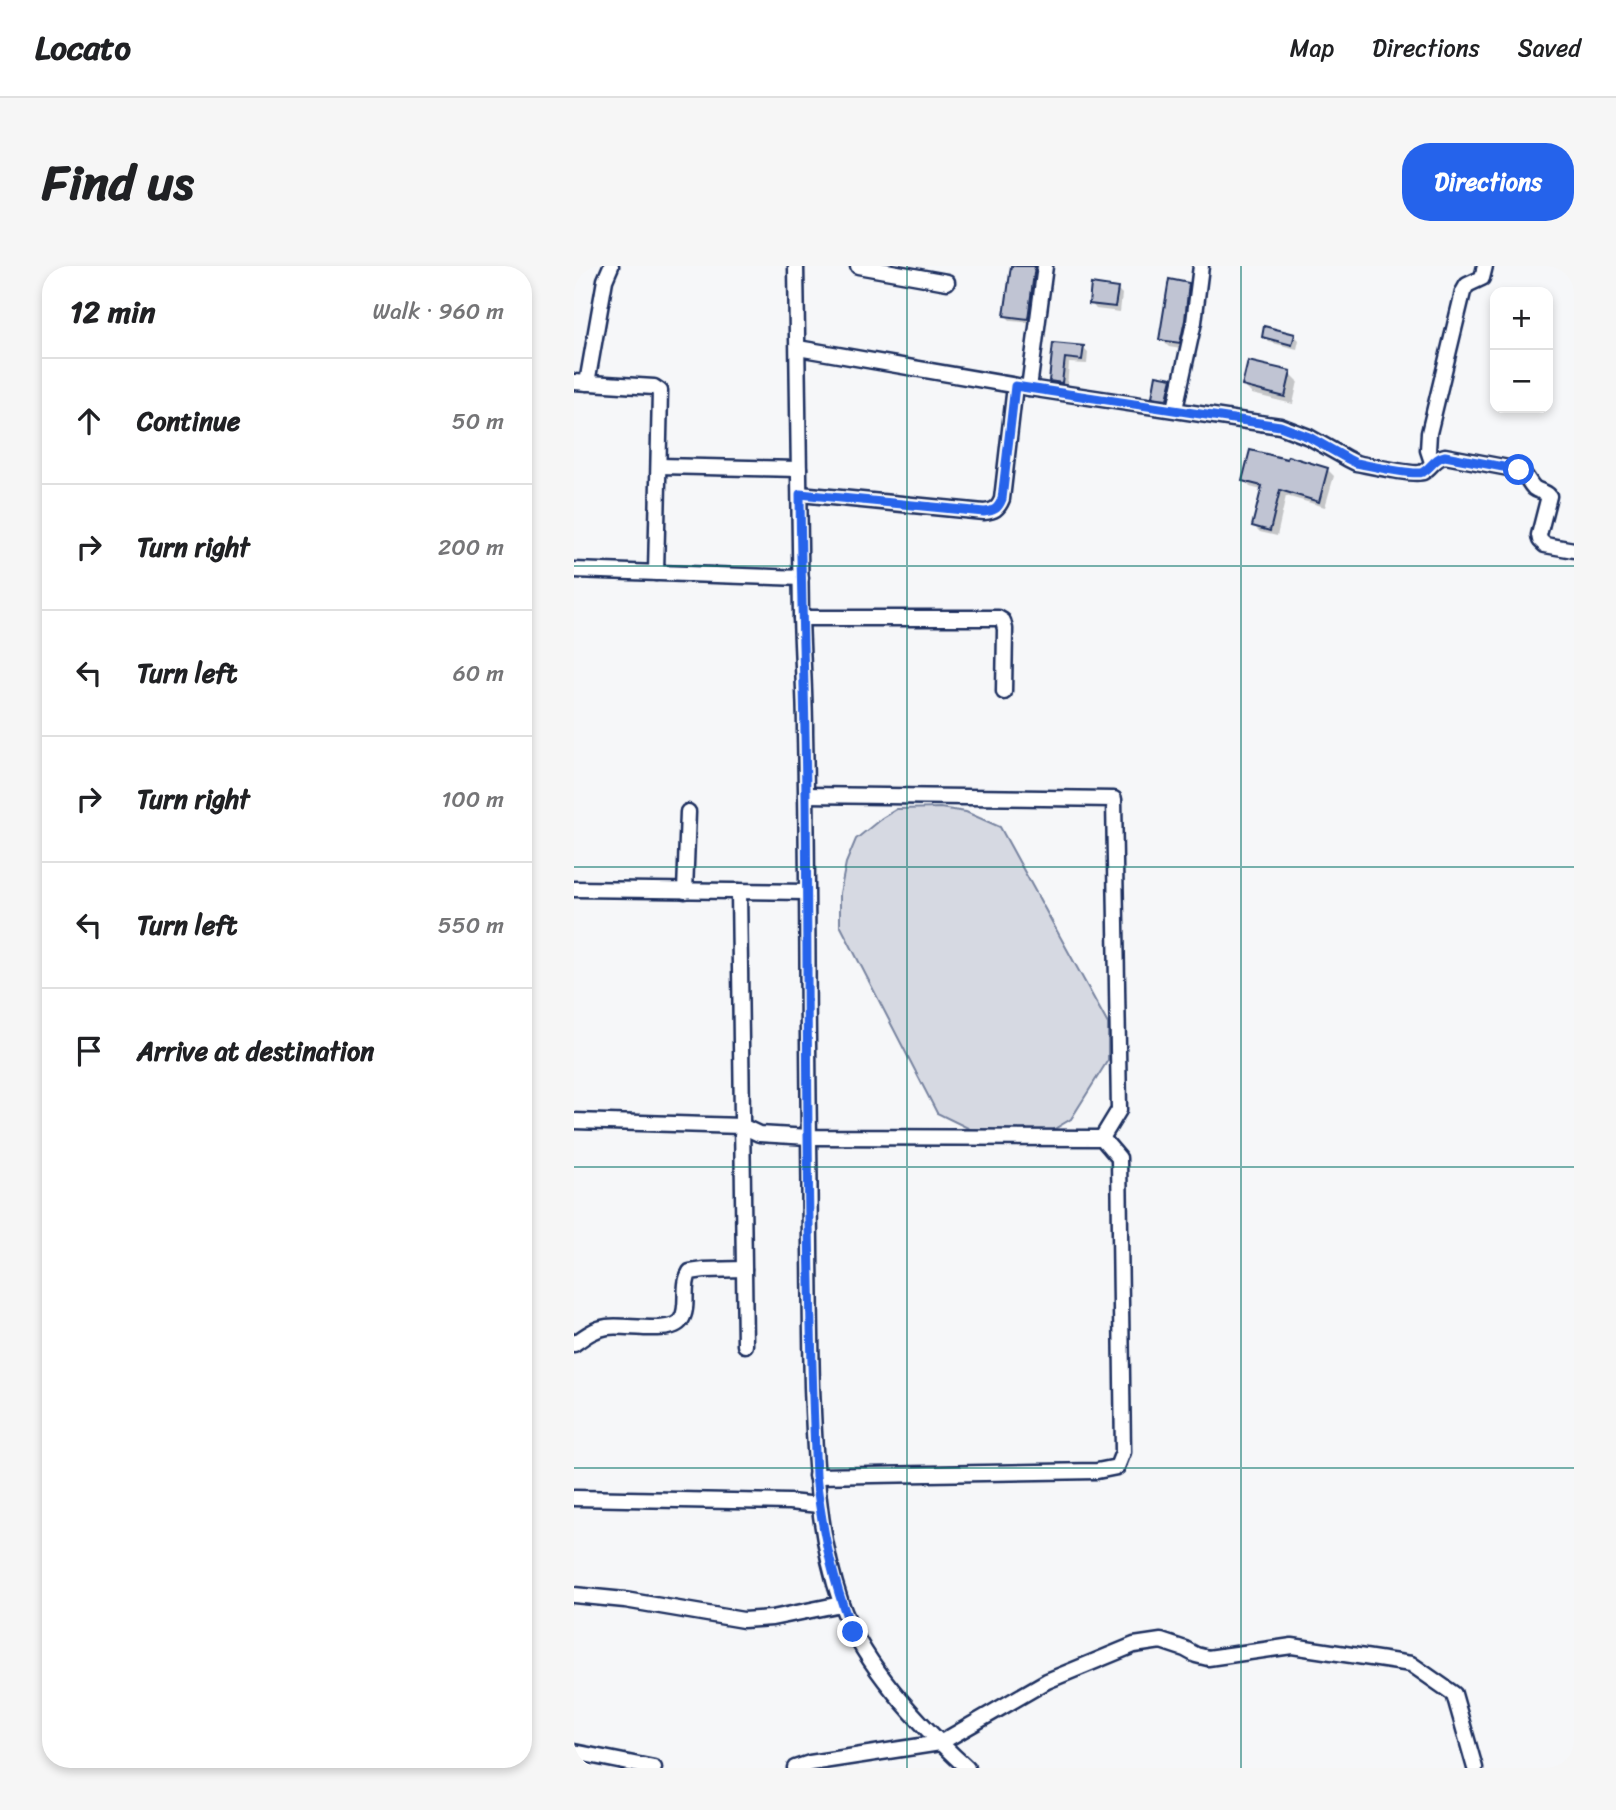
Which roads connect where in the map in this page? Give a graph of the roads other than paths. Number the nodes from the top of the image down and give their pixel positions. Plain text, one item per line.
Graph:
1 (611, 266) edge
2 (796, 266) edge
3 (858, 266) edge
4 (1045, 266) edge
5 (1201, 266) edge
6 (1485, 266) edge
7 (947, 282) dead end
8 (798, 348) junction
9 (580, 383) edge
10 (1022, 387) junction
11 (1175, 409) junction
12 (1432, 462) junction
13 (659, 466) junction
14 (799, 469) junction
15 (800, 494) junction
16 (1574, 550) edge
17 (574, 570) edge
18 (656, 573) junction
19 (801, 579) junction
20 (801, 618) junction
21 (1004, 692) dead end
22 (806, 794) junction
23 (688, 812) dead end
24 (574, 889) edge
25 (685, 891) junction
26 (739, 891) junction
27 (806, 892) junction
28 (574, 1121) edge
29 (742, 1126) junction
30 (809, 1137) junction
31 (1102, 1138) junction
32 (744, 1269) junction
33 (574, 1343) edge
34 (745, 1345) dead end
35 (816, 1476) junction
36 (574, 1498) edge
37 (819, 1505) junction
38 (574, 1595) edge
39 (841, 1604) junction
40 (940, 1743) junction
41 (574, 1752) edge
42 (654, 1768) edge
43 (795, 1768) edge
44 (967, 1768) edge
45 (1475, 1768) edge

1 - 9 street
2 - 8 street
3 - 7 street
4 - 10 street
5 - 11 street
6 - 12 street
8 - 10 street
8 - 14 street
9 - 13 street
10 - 11 street
10 - 15 street
11 - 12 street
12 - 16 street
13 - 14 street
13 - 18 street
14 - 15 street
15 - 19 street
17 - 18 street
18 - 19 street
19 - 20 street
20 - 21 street
20 - 22 street
22 - 27 street
22 - 31 street
23 - 25 street
24 - 25 street
25 - 26 street
26 - 27 street
26 - 29 street
27 - 30 street
28 - 29 street
29 - 30 street
29 - 32 street
30 - 31 street
30 - 35 street
31 - 35 street
32 - 33 street
32 - 34 street
35 - 37 street
36 - 37 street
37 - 39 street
38 - 39 street
39 - 40 street
40 - 43 street
40 - 44 street
40 - 45 street
41 - 42 street

